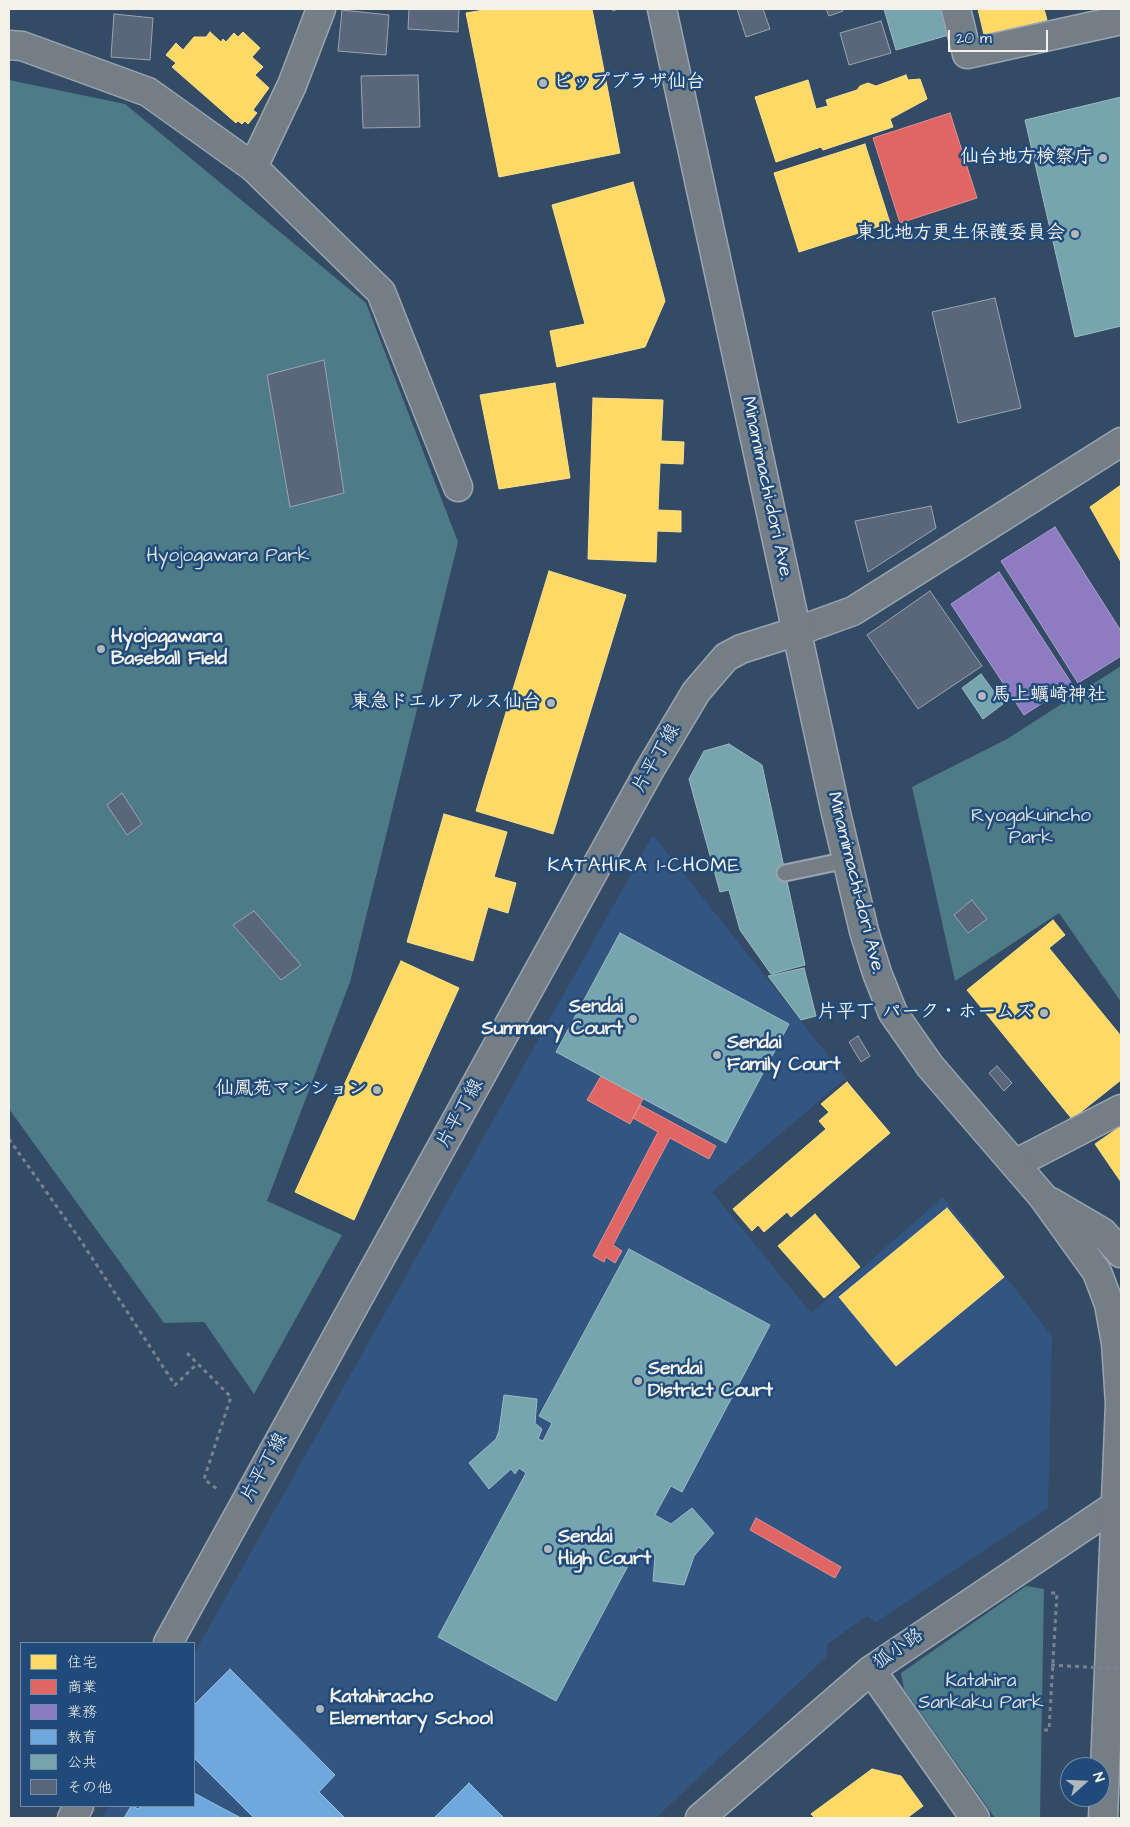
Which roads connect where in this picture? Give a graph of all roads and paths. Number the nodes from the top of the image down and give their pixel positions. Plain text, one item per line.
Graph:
1 (321, 9) edge
2 (618, 9) edge
3 (662, 9) edge
4 (956, 9) edge
5 (612, 10) dead end
6 (1121, 20) edge
7 (9, 45) edge
8 (253, 167) junction
9 (1121, 442) edge
10 (458, 487) dead end
11 (798, 631) junction
12 (847, 860) junction
13 (785, 873) dead end
14 (1121, 1109) edge
15 (9, 1139) edge
16 (1015, 1164) junction
17 (1043, 1197) junction
18 (1121, 1253) edge
19 (187, 1353) dead end
20 (196, 1364) junction
21 (223, 1495) dead end
22 (1118, 1503) edge
23 (1051, 1592) dead end
24 (169, 1642) edge
25 (1051, 1664) junction
26 (1121, 1669) edge
27 (871, 1670) junction
28 (1044, 1730) dead end
29 (78, 1807) edge
30 (72, 1818) edge
31 (700, 1818) edge
32 (975, 1818) edge
33 (1103, 1818) edge

1 - 8 street
2 - 5 path
3 - 11 street, Minamimachi-dori Ave.
4 - 6 street
7 - 8 street
8 - 10 street
9 - 11 street, 片平丁線
11 - 12 street, Minamimachi-dori Ave.
11 - 24 street, 片平丁線
12 - 13 lane
12 - 16 street, Minamimachi-dori Ave.
14 - 16 street
15 - 20 path
16 - 17 street, Minamimachi-dori Ave.
17 - 18 street
17 - 22 street, Minamimachi-dori Ave.
19 - 20 path
20 - 21 path
22 - 27 street, 狐小路
22 - 33 street, Minamimachi-dori Ave.
23 - 25 path
25 - 26 path, bridge
25 - 28 path
27 - 31 street, 狐小路
27 - 32 street
29 - 30 street

